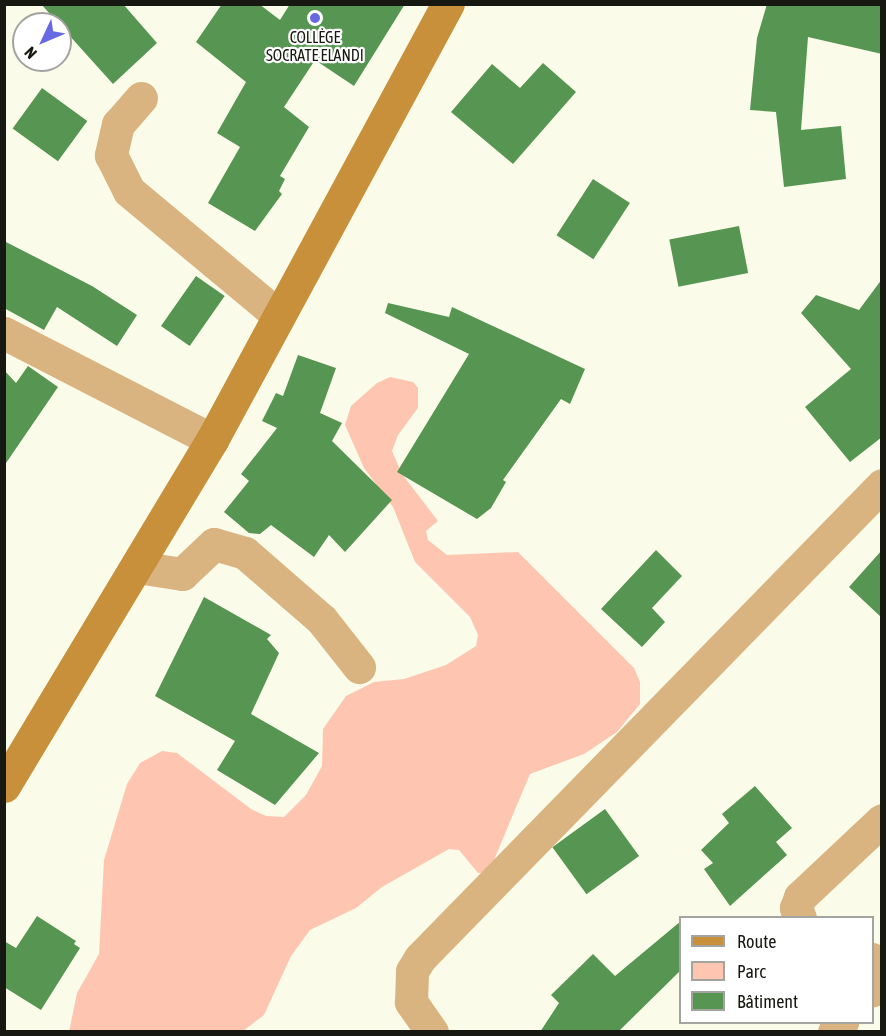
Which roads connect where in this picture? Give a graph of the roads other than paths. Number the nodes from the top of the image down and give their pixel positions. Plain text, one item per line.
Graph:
1 (448, 4) edge
2 (141, 98) dead end
3 (279, 316) junction
4 (4, 333) edge
5 (212, 440) junction
6 (882, 485) edge
7 (137, 567) junction
8 (359, 667) dead end
9 (4, 786) edge
10 (882, 820) edge
11 (799, 916) edge
12 (874, 960) edge
13 (874, 988) edge
14 (432, 1032) edge

1 - 3 main road
2 - 3 street
3 - 5 main road
4 - 5 street
5 - 7 main road
6 - 14 street
7 - 8 street
7 - 9 main road
10 - 11 street
12 - 13 street

